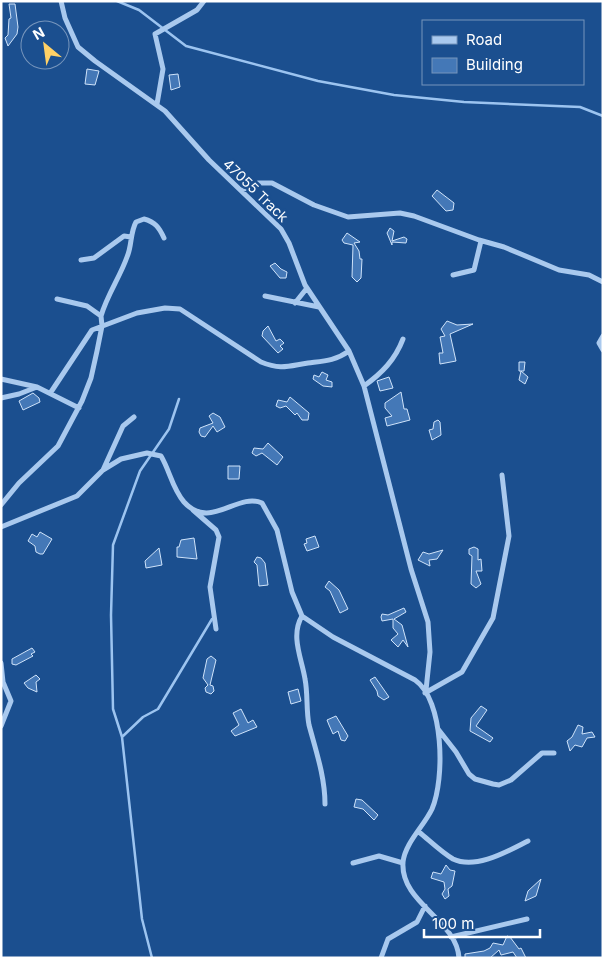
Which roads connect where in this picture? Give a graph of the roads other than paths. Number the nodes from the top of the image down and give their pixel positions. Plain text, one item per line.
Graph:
1 (61, 1) edge
2 (204, 1) edge
3 (157, 104) junction
4 (242, 190) junction
5 (131, 237) junction
6 (164, 238) dead end
7 (481, 241) junction
8 (81, 260) dead end
9 (453, 275) dead end
10 (603, 282) edge
11 (306, 288) junction
12 (265, 296) dead end
13 (57, 299) dead end
14 (295, 304) junction
15 (319, 307) junction
16 (101, 316) junction
17 (102, 326) junction
18 (603, 336) edge
19 (403, 339) dead end
20 (603, 350) edge
21 (349, 351) junction
22 (1, 379) edge
23 (364, 386) junction
24 (38, 387) junction
25 (50, 392) junction
26 (1, 398) edge
27 (78, 408) junction
28 (134, 417) dead end
29 (103, 470) junction
30 (502, 475) dead end
31 (1, 505) edge
32 (193, 510) junction
33 (1, 527) edge
34 (302, 616) junction
35 (216, 629) dead end
36 (1, 663) edge
37 (425, 693) junction
38 (1, 726) edge
39 (437, 729) junction
40 (554, 753) dead end
41 (325, 804) dead end
42 (419, 832) junction
43 (528, 841) dead end
44 (353, 863) dead end
45 (403, 863) junction
46 (425, 906) junction
47 (527, 919) dead end
48 (451, 937) junction
49 (381, 958) edge
50 (459, 958) edge

1 - 3 street, 47055 Track
2 - 3 street
3 - 4 street, 47055 Track
4 - 7 street
4 - 11 street, 47055 Track
5 - 6 street
5 - 8 street
5 - 16 street
7 - 9 street
7 - 10 street
11 - 14 street
11 - 15 street, 47055 Track
12 - 14 street
13 - 16 street
14 - 15 street
15 - 21 street, 47055 Track
16 - 17 street
17 - 21 street
17 - 25 street
17 - 27 street
18 - 20 street
19 - 23 street
21 - 23 street, 47055 Track
22 - 24 street
23 - 37 street, 47055 Track
24 - 25 street
24 - 26 street
25 - 27 street
27 - 31 street
28 - 29 street
29 - 32 street
29 - 33 street
30 - 37 street
32 - 34 street
32 - 35 street
34 - 37 street
34 - 41 street
36 - 38 street
37 - 39 street
39 - 40 street
39 - 42 street
42 - 43 street
42 - 45 street
44 - 45 street
45 - 46 street
46 - 48 street
46 - 49 street
47 - 48 street
48 - 50 street

